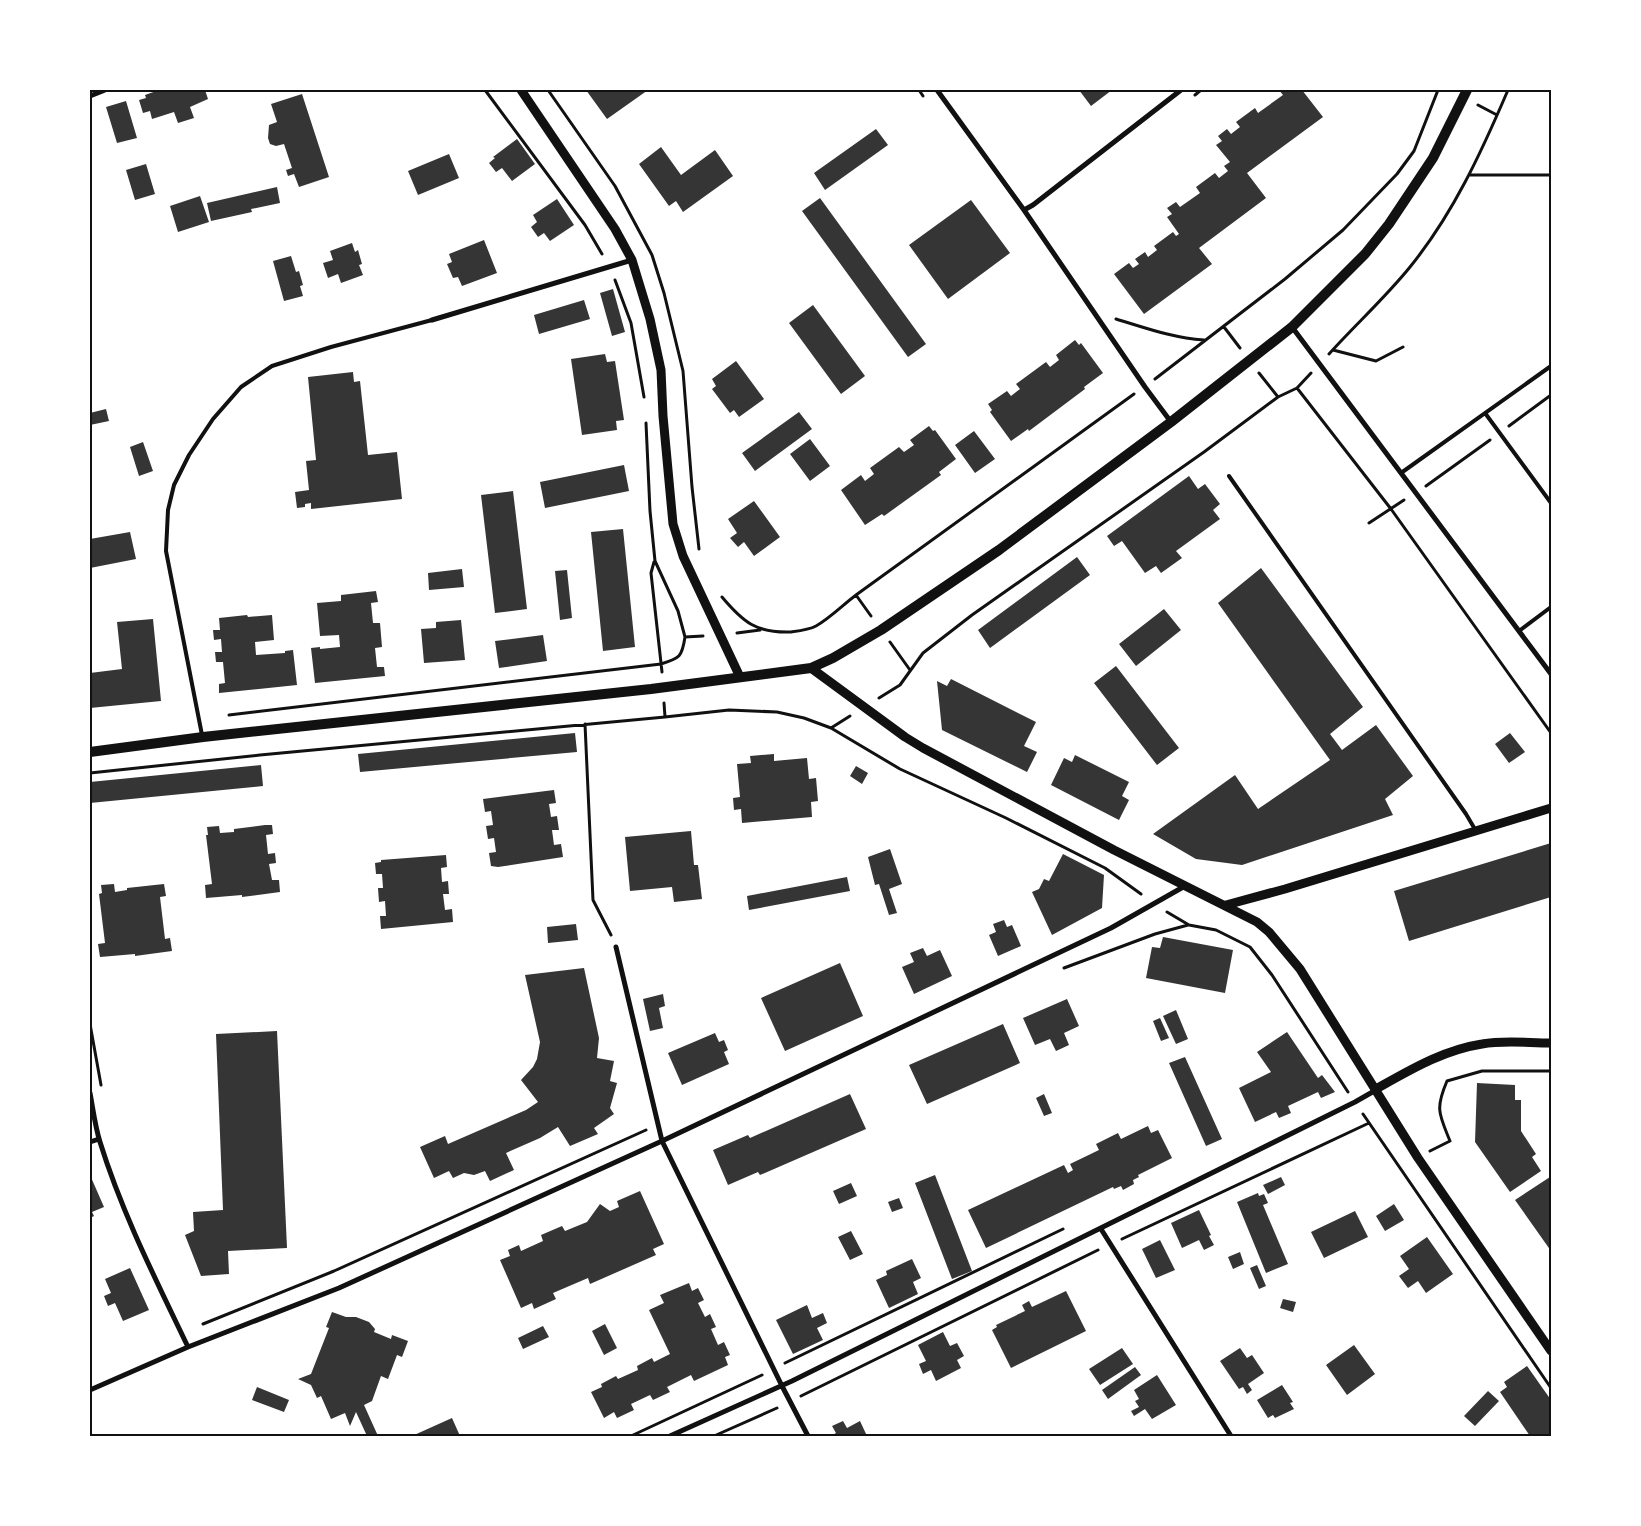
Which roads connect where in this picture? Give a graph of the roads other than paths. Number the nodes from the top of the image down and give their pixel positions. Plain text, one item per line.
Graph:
1 (105, 90) edge
2 (521, 90) edge
3 (937, 90) edge
4 (1181, 90) edge
5 (1467, 90) edge
6 (90, 96) edge
7 (1024, 210) junction
8 (632, 260) junction
9 (432, 320) joint
10 (1292, 327) junction
11 (1551, 366) edge
12 (1485, 413) junction
13 (1171, 422) junction
14 (1401, 473) junction
15 (1229, 476) dead end
16 (1551, 503) edge
17 (1551, 607) edge
18 (1519, 631) junction
19 (811, 668) junction
20 (1551, 674) edge
21 (740, 677) junction
22 (202, 738) junction
23 (90, 752) edge
24 (1551, 808) edge
25 (1476, 831) junction
26 (1185, 885) junction
27 (1226, 905) junction
28 (616, 947) road end
29 (1551, 1043) edge
30 (1376, 1089) junction
31 (90, 1093) edge
32 (99, 1140) junction
33 (662, 1141) junction
34 (90, 1142) edge
35 (1101, 1229) junction
36 (188, 1347) junction
37 (1551, 1351) edge
38 (782, 1386) junction
39 (90, 1390) edge
40 (670, 1436) edge
41 (808, 1436) edge
42 (1231, 1436) edge

1 - 6 street
2 - 8 street
3 - 7 street
4 - 7 street
5 - 10 main road
7 - 13 street
8 - 9 street
8 - 21 street
9 - 22 lane
10 - 13 main road
10 - 14 street
11 - 12 lane
12 - 14 lane
12 - 16 lane
13 - 19 main road
14 - 18 street
15 - 25 lane
17 - 18 lane
18 - 20 street
19 - 21 main road
19 - 26 street
21 - 22 main road
22 - 23 main road
24 - 25 street
25 - 27 street
26 - 27 street
26 - 33 street
27 - 30 street
28 - 33 street
29 - 30 street
30 - 35 street
30 - 37 street
31 - 32 street
32 - 34 street
32 - 36 street
33 - 36 street
33 - 38 street
35 - 38 street
35 - 42 street
36 - 39 street
38 - 40 street
38 - 41 street

